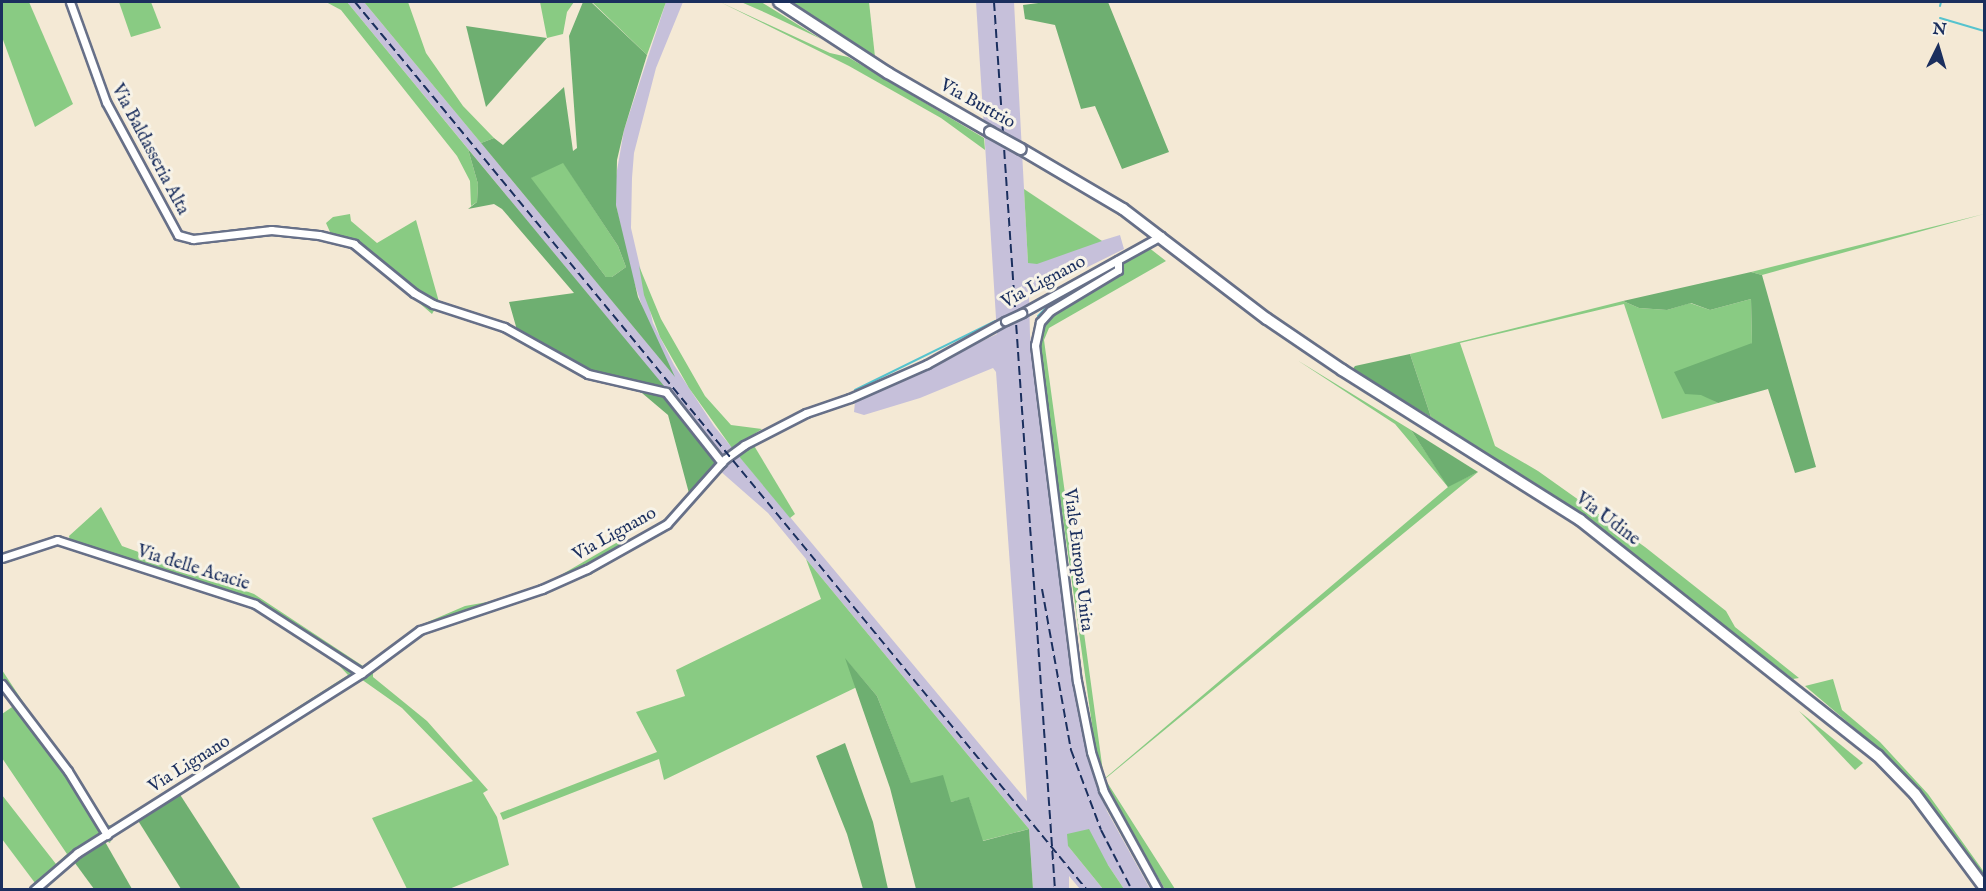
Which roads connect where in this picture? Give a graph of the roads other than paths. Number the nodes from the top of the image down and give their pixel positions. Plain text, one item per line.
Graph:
1 (70, 2) edge
2 (779, 2) edge
3 (1161, 236) junction
4 (1118, 260) junction
5 (722, 462) junction
6 (2, 558) edge
7 (362, 673) junction
8 (2, 684) edge
9 (107, 835) junction
10 (1984, 887) edge
11 (34, 890) edge
12 (1158, 890) edge

1 - 5 street, Via Baldasseria Alta
2 - 3 street, Via Buttrio, bridge
3 - 4 street, Via Lignano
3 - 10 street, Via Udine
4 - 5 street, Via Lignano, bridge
4 - 12 street, Viale Europa Unita
5 - 7 street, Via Lignano
6 - 7 street, Via delle Acacie
7 - 9 street, Via Lignano
8 - 9 street
9 - 11 street, Via Lignano

